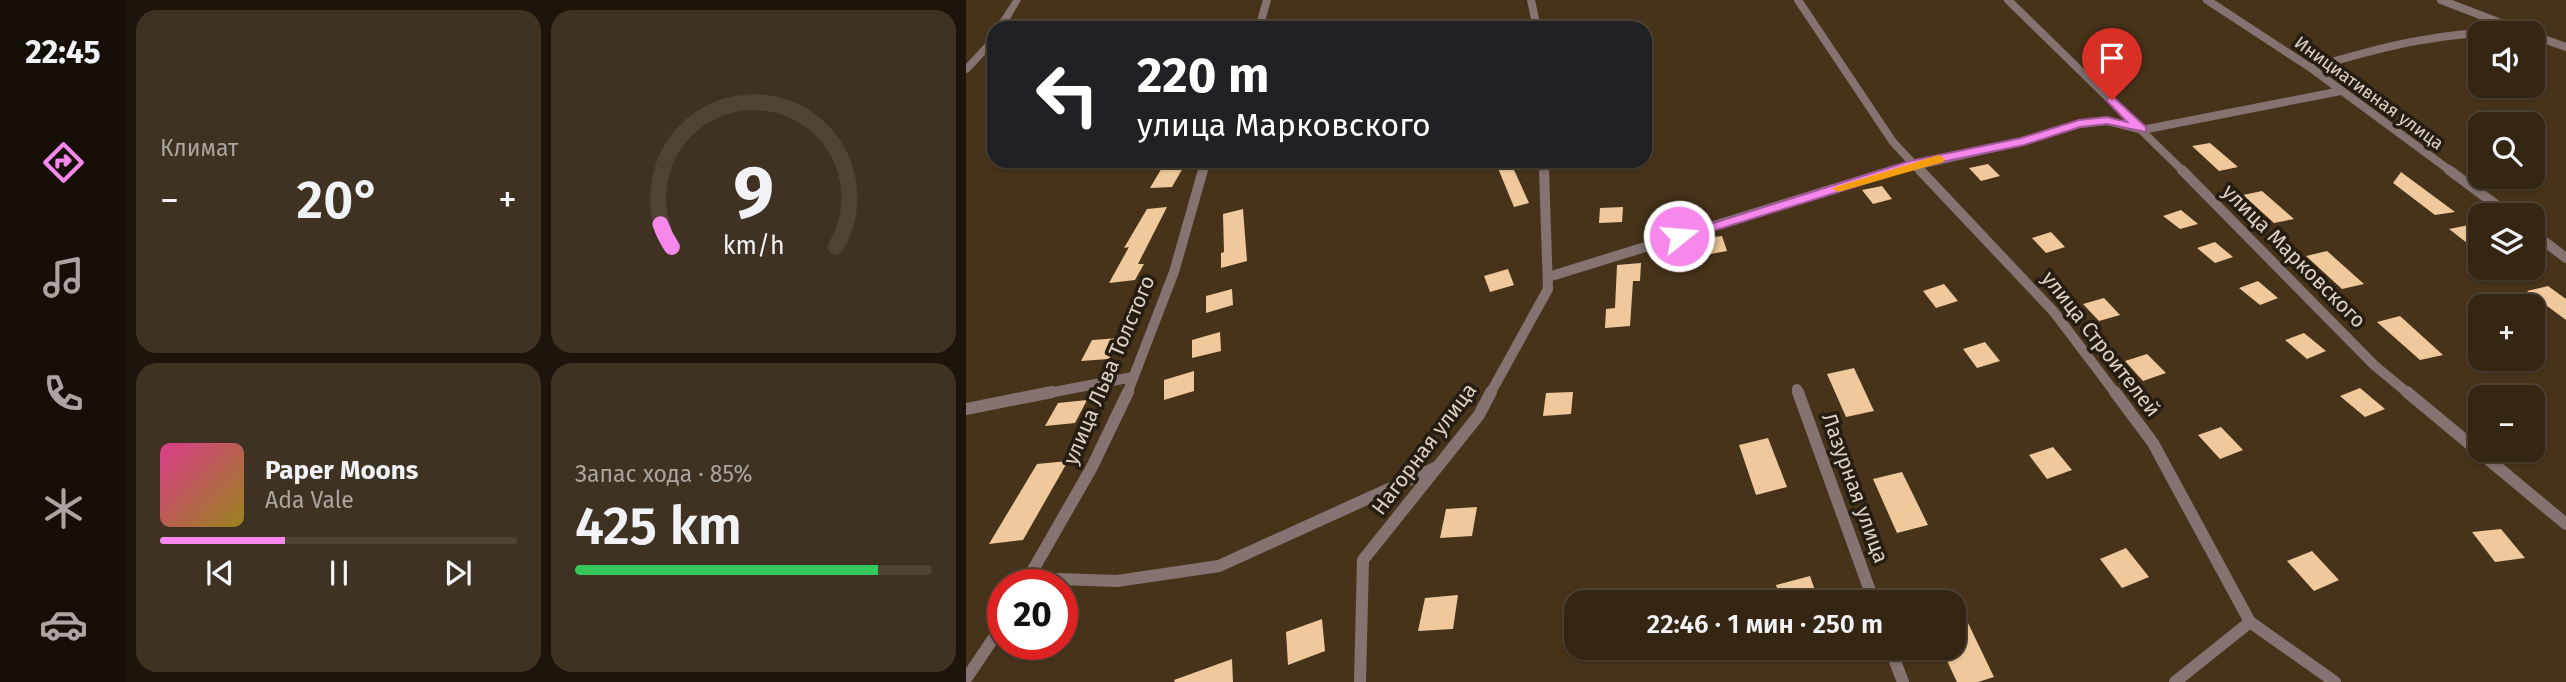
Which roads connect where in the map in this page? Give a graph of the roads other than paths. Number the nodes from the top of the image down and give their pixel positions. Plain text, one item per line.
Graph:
1 (1017, 0) edge
2 (1267, 0) edge
3 (1531, 0) edge
4 (1798, 0) edge
5 (2008, 0) edge
6 (2207, 0) edge
7 (2441, 0) edge
8 (1004, 21) edge
9 (1261, 21) edge
10 (1536, 21) edge
11 (2494, 21) edge
12 (2468, 33) edge
13 (2545, 40) edge
14 (987, 47) edge
15 (2566, 47) edge
16 (2311, 68) junction
17 (966, 71) edge
18 (2341, 91) junction
19 (2142, 130) junction
20 (1915, 164) junction
21 (1203, 168) edge
22 (1544, 168) edge
23 (2494, 203) edge
24 (2545, 242) edge
25 (2566, 258) edge
26 (1548, 276) junction
27 (1133, 377) junction
28 (1797, 389) dead end
29 (966, 409) edge
30 (1437, 467) junction
31 (2566, 524) edge
32 (1034, 569) edge
33 (1078, 581) edge
34 (1870, 590) edge
35 (2250, 622) junction
36 (987, 648) edge
37 (1895, 660) edge
38 (966, 679) edge
39 (1360, 682) edge
40 (1903, 682) edge
41 (2175, 682) edge
42 (2335, 682) edge

1 - 8 street
2 - 9 lane
3 - 10 lane
4 - 20 lane, улица Строителей
5 - 19 lane, улица Марковского
6 - 16 lane, Инициативная улица
7 - 11 lane
12 - 16 lane
13 - 15 lane
14 - 17 street
16 - 18 lane, Инициативная улица
18 - 19 lane
18 - 23 lane, Инициативная улица
19 - 20 lane
19 - 31 lane, улица Марковского
20 - 26 lane
20 - 35 lane, улица Строителей
21 - 27 lane, улица Льва Толстого
22 - 26 lane, Нагорная улица
24 - 25 lane
26 - 30 lane, Нагорная улица
27 - 29 lane
27 - 32 lane, улица Льва Толстого
28 - 34 lane, Лазурная улица
30 - 33 lane
30 - 39 lane, Нагорная улица
35 - 41 lane
35 - 42 lane, улица Строителей
36 - 38 lane
37 - 40 lane

